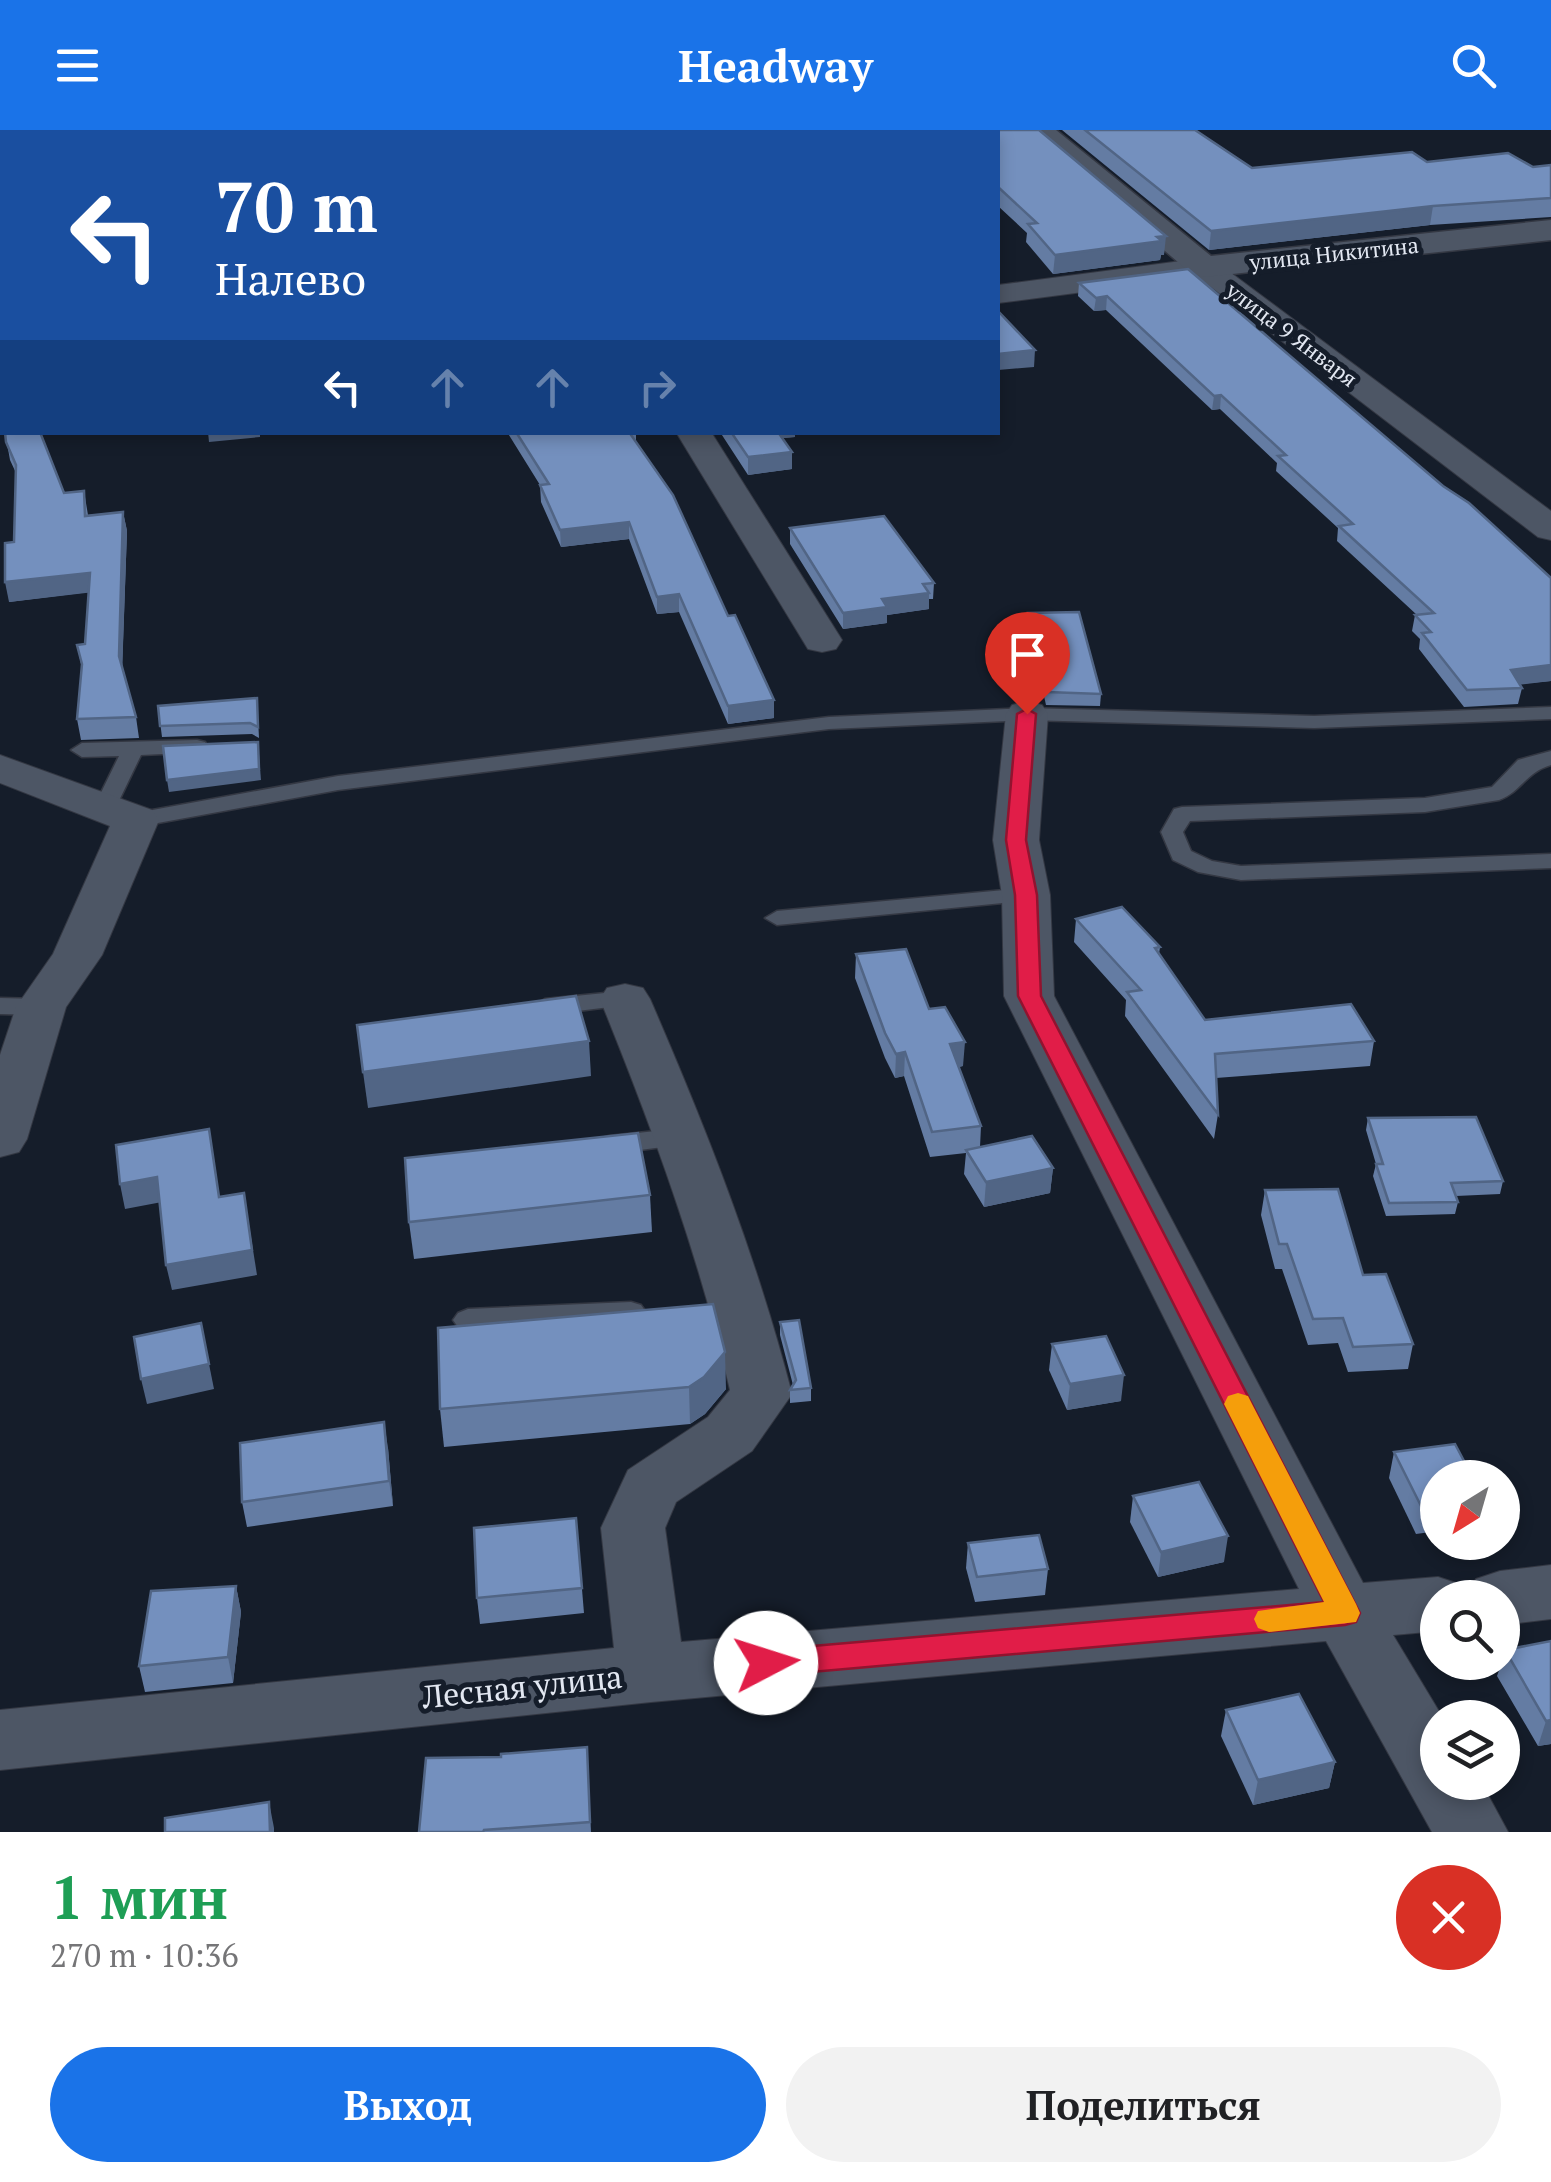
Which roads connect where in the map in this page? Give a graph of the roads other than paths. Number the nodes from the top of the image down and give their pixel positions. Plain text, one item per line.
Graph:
1 (1038, 130) edge
2 (1551, 230) edge
3 (1204, 267) junction
4 (1000, 294) edge
5 (695, 435) edge
6 (1551, 530) edge
7 (822, 640) dead end
8 (1027, 714) junction
9 (1551, 714) edge
10 (212, 747) edge
11 (82, 750) dead end
12 (133, 750) junction
13 (1551, 758) edge
14 (0, 768) edge
15 (120, 814) junction
16 (1551, 862) edge
17 (1026, 895) junction
18 (778, 918) dead end
19 (625, 999) joint
20 (20, 1007) edge
21 (528, 1009) edge
22 (684, 1137) junction
23 (0, 1139) edge
24 (586, 1147) edge
25 (663, 1311) edge
26 (468, 1320) dead end
27 (1551, 1592) edge
28 (1520, 1596) edge
29 (1420, 1606) edge
30 (1345, 1613) junction
31 (651, 1673) junction
32 (0, 1740) edge
33 (1420, 1743) edge
34 (1452, 1800) edge
35 (1471, 1832) edge

1 - 3 main road, улица 9 Января
2 - 3 main road, улица Никитина
3 - 4 street, улица Никитина
3 - 6 street, улица 9 Января
5 - 7 street
8 - 9 lane
8 - 15 lane
8 - 17 street
10 - 12 lane
11 - 12 lane
12 - 15 lane
13 - 16 lane
14 - 15 street
15 - 20 street
17 - 18 lane
17 - 30 street
19 - 21 lane
19 - 22 street, Лесная улица
20 - 23 street
22 - 24 lane
22 - 31 street, Лесная улица
25 - 26 lane
27 - 28 street
29 - 30 street
30 - 31 street
30 - 33 street
31 - 32 street, Лесная улица
34 - 35 street

